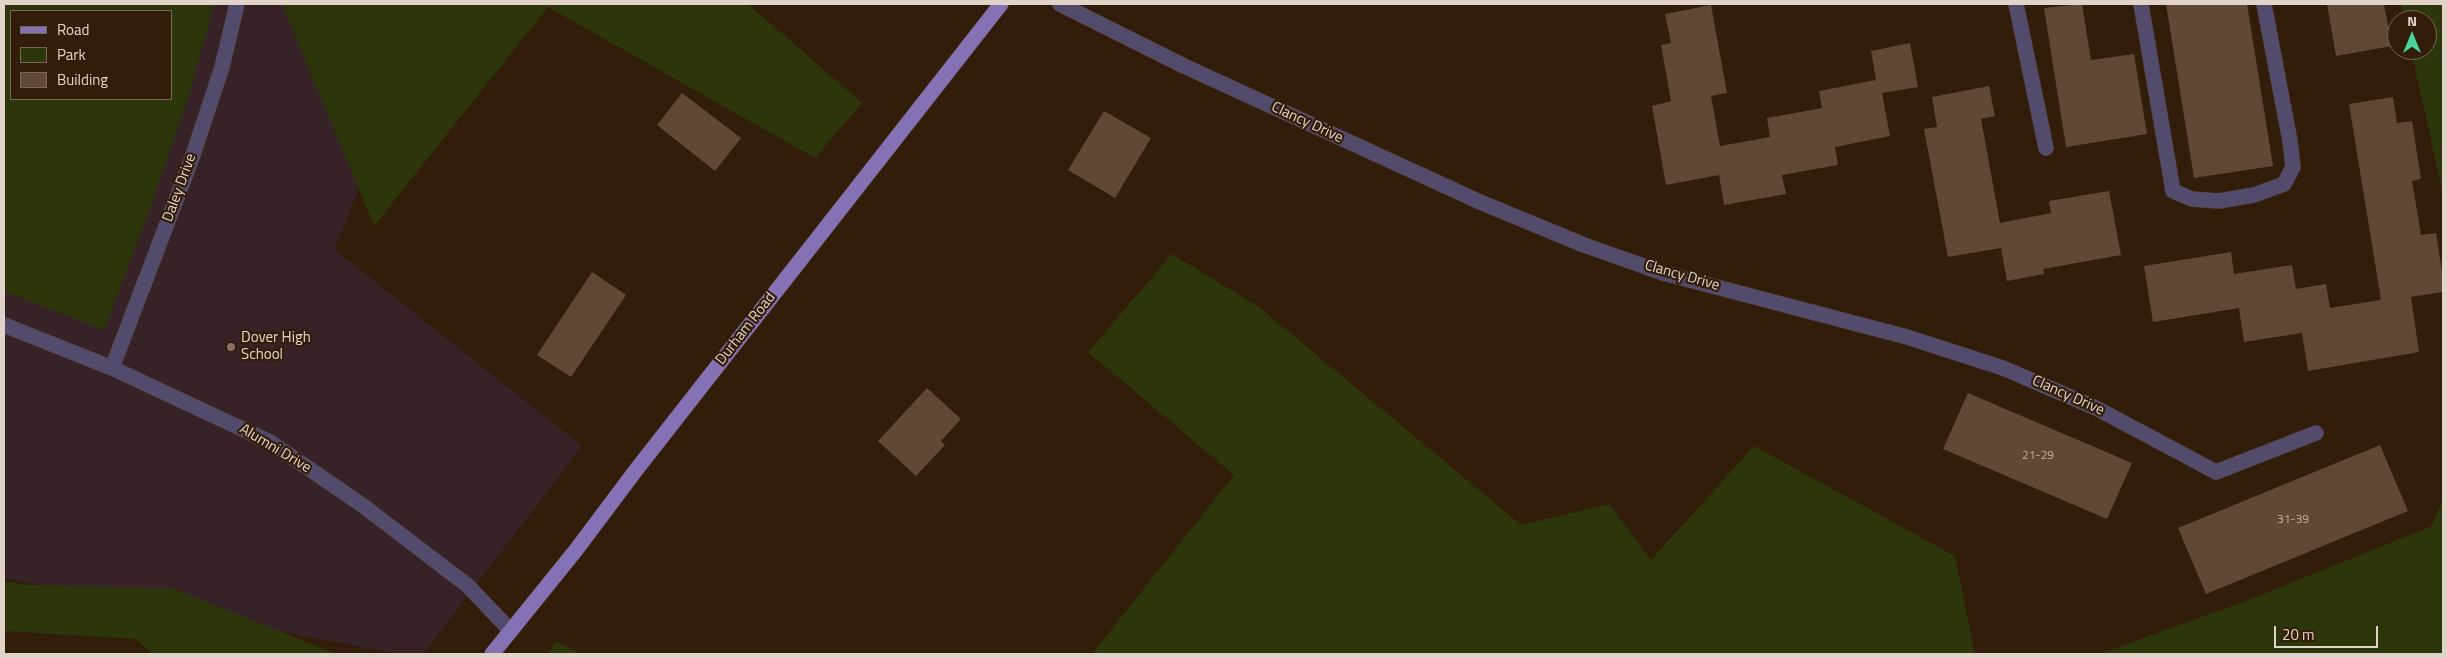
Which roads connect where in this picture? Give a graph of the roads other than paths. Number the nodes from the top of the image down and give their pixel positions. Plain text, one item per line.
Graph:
1 (237, 4) edge
2 (1001, 4) edge
3 (1060, 4) edge
4 (2016, 4) edge
5 (2140, 4) edge
6 (2264, 4) edge
7 (2046, 148) dead end
8 (4, 325) edge
9 (112, 368) junction
10 (2316, 433) dead end
11 (510, 631) junction
12 (492, 654) edge

1 - 9 street, Daley Drive
2 - 11 main road, Durham Road
3 - 10 street, Clancy Drive
4 - 7 street
5 - 6 street
8 - 9 street, Alumni Drive
9 - 11 street, Alumni Drive
11 - 12 main road, Durham Road

